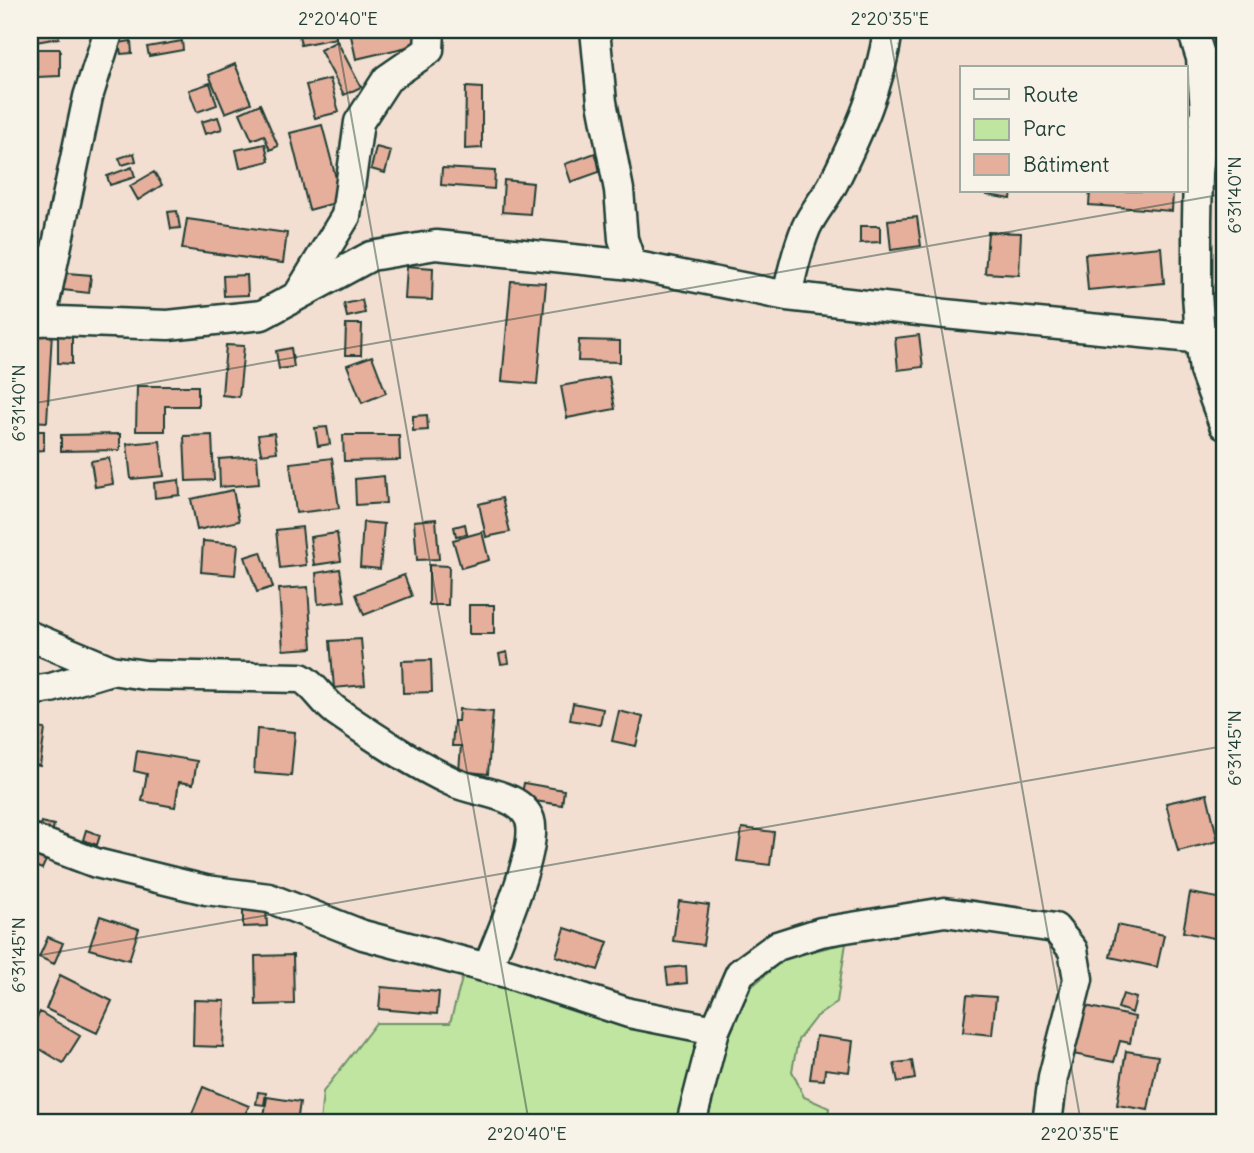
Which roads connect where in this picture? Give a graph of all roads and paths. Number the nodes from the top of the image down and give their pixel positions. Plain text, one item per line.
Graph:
1 (109, 30) edge
2 (430, 30) edge
3 (595, 30) edge
4 (888, 30) edge
5 (1192, 30) edge
6 (632, 265) junction
7 (298, 295) junction
8 (787, 296) junction
9 (35, 321) edge
10 (1212, 339) edge
11 (1224, 425) edge
12 (30, 636) edge
13 (111, 670) junction
14 (30, 691) edge
15 (30, 838) edge
16 (487, 968) junction
17 (715, 1030) junction
18 (691, 1123) edge
19 (1047, 1123) edge

1 - 9 street
2 - 7 street
3 - 6 street
4 - 8 street
5 - 10 street
6 - 7 street
6 - 8 street
7 - 9 street
8 - 10 street
10 - 11 street
12 - 13 street
13 - 14 street
13 - 16 street
15 - 16 street
16 - 17 street
17 - 18 street
17 - 19 street

